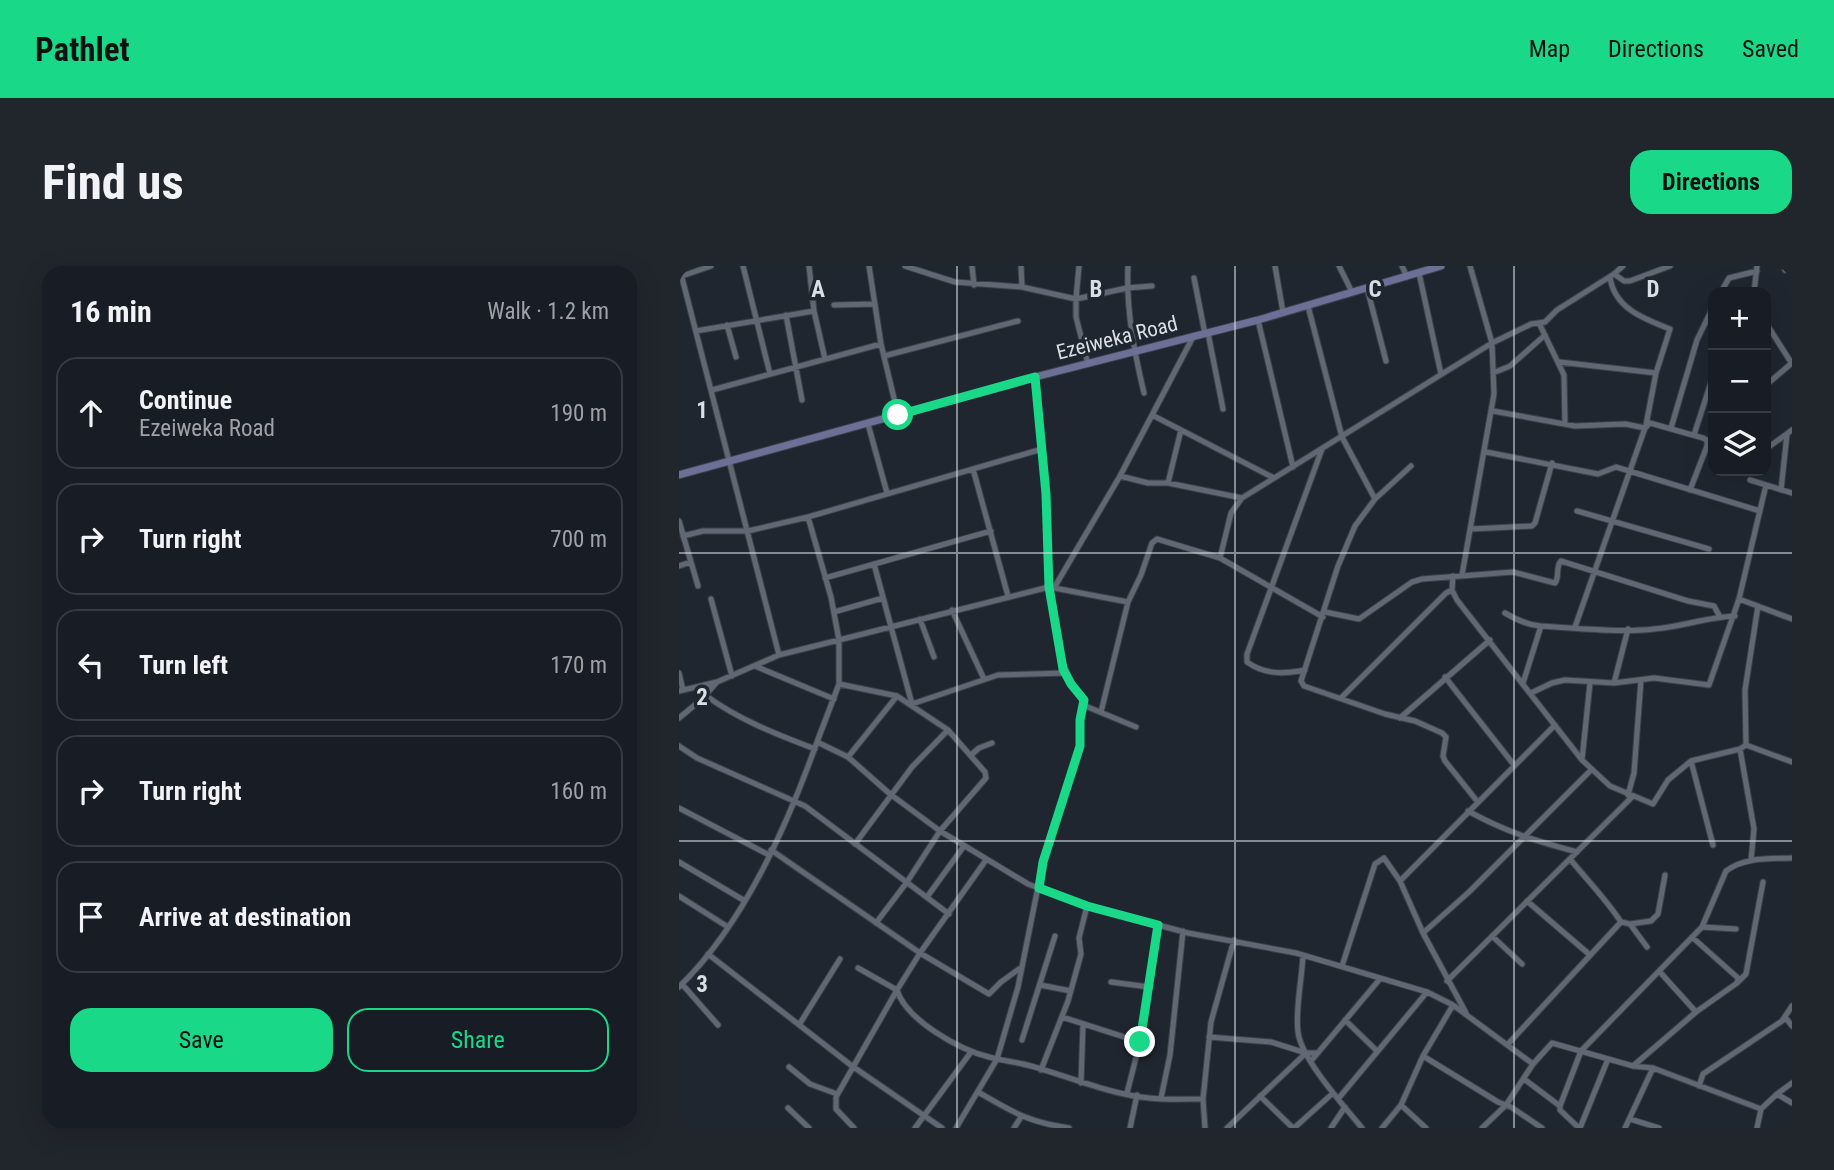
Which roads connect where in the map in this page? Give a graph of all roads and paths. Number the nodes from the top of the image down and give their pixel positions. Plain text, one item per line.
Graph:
1 (679, 266) edge
2 (711, 266) edge
3 (743, 266) edge
4 (809, 266) edge
5 (869, 266) edge
6 (905, 266) edge
7 (972, 266) edge
8 (1021, 266) edge
9 (1079, 266) edge
10 (1128, 266) edge
11 (1275, 266) edge
12 (1339, 266) edge
13 (1402, 266) edge
14 (1441, 266) edge
15 (1470, 266) edge
16 (1623, 266) edge
17 (1670, 266) edge
18 (919, 268) edge
19 (1757, 269) edge
20 (1419, 273) junction
21 (682, 276) junction
22 (1612, 276) junction
23 (1407, 277) junction
24 (1194, 278) dead end
25 (974, 285) junction
26 (1152, 286) dead end
27 (1724, 287) edge
28 (1755, 287) edge
29 (1022, 288) junction
30 (1367, 288) junction
31 (1127, 289) junction
32 (1352, 292) junction
33 (1076, 299) junction
34 (875, 304) junction
35 (834, 305) dead end
36 (1308, 306) junction
37 (814, 311) junction
38 (1283, 313) junction
39 (786, 316) junction
40 (1708, 317) edge
41 (1258, 320) junction
42 (755, 321) junction
43 (1018, 321) dead end
44 (1539, 323) junction
45 (727, 326) junction
46 (696, 331) junction
47 (1771, 331) edge
48 (1206, 333) junction
49 (1545, 335) junction
50 (1194, 336) junction
51 (1492, 342) junction
52 (881, 344) junction
53 (1134, 353) junction
54 (736, 356) dead end
55 (884, 356) junction
56 (825, 359) junction
57 (1386, 361) dead end
58 (1559, 362) junction
59 (1792, 363) edge
60 (1088, 364) junction
61 (796, 367) junction
62 (1493, 373) junction
63 (1656, 373) junction
64 (770, 374) junction
65 (1441, 374) junction
66 (1035, 377) junction
67 (1771, 381) edge
68 (712, 390) junction
69 (1708, 391) edge
70 (1144, 393) dead end
71 (802, 400) dead end
72 (1223, 410) dead end
73 (1493, 411) junction
74 (898, 415) junction
75 (1152, 415) junction
76 (868, 424) junction
77 (1565, 424) junction
78 (1646, 427) junction
79 (1671, 428) junction
80 (1181, 430) junction
81 (1790, 432) edge
82 (1694, 435) junction
83 (1342, 436) junction
84 (1771, 445) edge
85 (1042, 449) junction
86 (1322, 449) junction
87 (1486, 452) junction
88 (730, 461) junction
89 (1552, 463) junction
90 (1411, 466) dead end
91 (1293, 467) junction
92 (973, 468) junction
93 (1632, 471) junction
94 (679, 475) edge
95 (1120, 476) junction
96 (1274, 478) junction
97 (1750, 480) dead end
98 (1168, 482) junction
99 (1766, 485) junction
100 (1690, 490) junction
101 (1781, 490) junction
102 (887, 493) junction
103 (1792, 493) edge
104 (1242, 498) junction
105 (1375, 499) junction
106 (1577, 511) dead end
107 (1760, 511) junction
108 (808, 517) junction
109 (679, 521) edge
110 (1613, 521) junction
111 (1471, 529) junction
112 (748, 531) junction
113 (991, 531) junction
114 (683, 536) junction
115 (1709, 549) dead end
116 (1220, 558) junction
117 (691, 562) junction
118 (874, 564) junction
119 (679, 566) edge
120 (1595, 571) junction
121 (1462, 575) junction
122 (1453, 576) junction
123 (825, 578) junction
124 (698, 586) dead end
125 (1051, 587) junction
126 (1273, 588) junction
127 (1452, 590) junction
128 (1008, 596) junction
129 (883, 598) junction
130 (711, 599) dead end
131 (1739, 599) junction
132 (1128, 602) junction
133 (1758, 606) junction
134 (952, 610) junction
135 (834, 612) junction
136 (1505, 613) dead end
137 (1324, 615) junction
138 (1735, 616) junction
139 (1720, 617) junction
140 (920, 618) junction
141 (1792, 619) edge
142 (890, 626) junction
143 (1541, 626) junction
144 (1575, 627) junction
145 (1628, 629) junction
146 (839, 640) junction
147 (1490, 640) junction
148 (779, 655) junction
149 (934, 657) dead end
150 (755, 666) junction
151 (1305, 670) junction
152 (679, 673) edge
153 (1065, 673) junction
154 (732, 676) junction
155 (1445, 677) junction
156 (984, 679) junction
157 (1641, 680) junction
158 (717, 682) junction
159 (1590, 683) junction
160 (1614, 683) junction
161 (839, 684) junction
162 (1523, 684) junction
163 (681, 690) edge
164 (1531, 693) junction
165 (705, 695) junction
166 (897, 696) junction
167 (1341, 698) junction
168 (834, 699) junction
169 (912, 704) junction
170 (1083, 705) junction
171 (1101, 712) junction
172 (679, 718) edge
173 (1400, 718) junction
174 (1555, 725) junction
175 (1136, 727) dead end
176 (948, 730) junction
177 (817, 742) junction
178 (992, 743) dead end
179 (1747, 745) junction
180 (679, 746) edge
181 (1740, 749) junction
182 (815, 750) junction
183 (971, 755) junction
184 (848, 757) junction
185 (1582, 760) junction
186 (1691, 761) junction
187 (1792, 762) edge
188 (1514, 765) junction
189 (1591, 770) junction
190 (890, 794) junction
191 (1630, 796) junction
192 (794, 801) junction
193 (1477, 801) junction
194 (679, 808) edge
195 (1468, 811) junction
196 (940, 831) junction
197 (1522, 837) junction
198 (855, 844) junction
199 (1713, 845) dead end
200 (964, 846) junction
201 (1577, 852) junction
202 (770, 853) junction
203 (1792, 858) edge
204 (1570, 859) junction
205 (986, 860) junction
206 (1751, 860) junction
207 (679, 862) edge
208 (1665, 875) dead end
209 (1399, 881) junction
210 (1762, 881) dead end
211 (907, 882) junction
212 (1039, 888) junction
213 (679, 897) edge
214 (927, 897) junction
215 (744, 901) junction
216 (1527, 901) junction
217 (1087, 906) junction
218 (949, 914) junction
219 (1621, 922) junction
220 (876, 923) junction
221 (1630, 924) junction
222 (1158, 925) junction
223 (1702, 926) junction
224 (727, 927) junction
225 (1736, 929) dead end
226 (1183, 931) junction
227 (1423, 933) junction
228 (1055, 936) dead end
229 (1492, 936) junction
230 (1692, 937) junction
231 (1234, 940) junction
232 (1647, 947) dead end
233 (920, 953) junction
234 (708, 954) junction
235 (1303, 955) junction
236 (1590, 955) junction
237 (840, 959) dead end
238 (1522, 964) dead end
239 (1342, 966) junction
240 (858, 968) dead end
241 (1021, 968) junction
242 (1659, 971) junction
243 (1380, 980) junction
244 (1447, 981) junction
245 (1111, 982) dead end
246 (1737, 984) junction
247 (1040, 985) junction
248 (680, 986) edge
249 (1149, 987) junction
250 (897, 990) junction
251 (1071, 991) junction
252 (1427, 992) junction
253 (1453, 1005) junction
254 (1792, 1006) edge
255 (1696, 1012) junction
256 (1468, 1016) junction
257 (1062, 1017) junction
258 (1785, 1017) junction
259 (1345, 1020) junction
260 (1083, 1024) junction
261 (719, 1025) dead end
262 (799, 1025) junction
263 (1792, 1027) edge
264 (1209, 1037) junction
265 (1022, 1040) dead end
266 (1140, 1042) junction
267 (1508, 1044) junction
268 (1377, 1051) junction
269 (1581, 1051) junction
270 (971, 1052) junction
271 (1306, 1053) junction
272 (1317, 1053) junction
273 (1423, 1056) junction
274 (997, 1059) junction
275 (1608, 1059) junction
276 (1311, 1060) junction
277 (1533, 1064) junction
278 (852, 1066) junction
279 (1633, 1066) junction
280 (789, 1068) dead end
281 (1653, 1068) junction
282 (1041, 1070) junction
283 (1524, 1079) junction
284 (1081, 1083) junction
285 (1792, 1083) edge
286 (1699, 1086) junction
287 (978, 1092) junction
288 (1127, 1093) junction
289 (1333, 1093) junction
290 (837, 1094) junction
291 (1777, 1094) junction
292 (1136, 1095) junction
293 (1260, 1096) junction
294 (1161, 1098) junction
295 (1203, 1099) junction
296 (1338, 1099) junction
297 (1792, 1102) edge
298 (1401, 1105) junction
299 (1506, 1105) junction
300 (1559, 1106) junction
301 (1345, 1107) junction
302 (787, 1108) dead end
303 (1761, 1109) junction
304 (925, 1115) junction
305 (1021, 1117) junction
306 (1630, 1119) junction
307 (809, 1128) edge
308 (854, 1128) edge
309 (915, 1128) edge
310 (942, 1128) edge
311 (956, 1128) edge
312 (1014, 1128) edge
313 (1069, 1128) edge
314 (1130, 1128) edge
315 (1205, 1128) edge
316 (1227, 1128) edge
317 (1293, 1128) edge
318 (1331, 1128) edge
319 (1362, 1128) edge
320 (1383, 1128) edge
321 (1426, 1128) edge
322 (1482, 1128) edge
323 (1542, 1128) edge
324 (1580, 1128) edge
325 (1625, 1128) edge
326 (1659, 1128) edge
327 (1757, 1128) edge

1 - 21 street
2 - 21 street
3 - 42 street
4 - 37 street
5 - 34 street
6 - 18 street
7 - 25 street
8 - 29 street
9 - 33 street
10 - 31 street
11 - 38 street
12 - 32 street
13 - 23 street
14 - 20 main road, Ezeiweka Road
15 - 51 street
16 - 22 street
17 - 22 street
18 - 25 street
19 - 27 street
19 - 28 street
20 - 23 main road, Ezeiweka Road
20 - 65 street
21 - 46 street
22 - 44 street
22 - 63 street
23 - 30 main road, Ezeiweka Road
24 - 48 street
25 - 29 street
26 - 31 street
29 - 33 street
30 - 32 main road, Ezeiweka Road
30 - 57 street
31 - 33 street
31 - 53 street
32 - 36 main road, Ezeiweka Road
33 - 60 street
34 - 35 street
34 - 52 street
36 - 38 main road, Ezeiweka Road
36 - 83 street
37 - 39 street
37 - 56 street
38 - 41 main road, Ezeiweka Road
39 - 42 street
39 - 61 street
40 - 79 street
41 - 48 main road, Ezeiweka Road
41 - 91 street
42 - 45 street
42 - 64 street
43 - 55 street
44 - 49 street
44 - 51 street
45 - 46 street
45 - 54 street
46 - 68 street
47 - 59 street
48 - 50 main road, Ezeiweka Road
48 - 72 street
49 - 58 street
49 - 62 street
50 - 53 main road, Ezeiweka Road
50 - 75 street
51 - 62 street
51 - 65 street
52 - 55 street
52 - 56 street
53 - 60 main road, Ezeiweka Road
53 - 70 street
55 - 74 street
56 - 61 street
58 - 63 street
58 - 77 street
59 - 67 street
60 - 66 main road, Ezeiweka Road
61 - 64 street
61 - 71 street
62 - 73 street
63 - 78 street
64 - 68 street
65 - 83 street
66 - 74 main road, Ezeiweka Road
66 - 85 street
68 - 88 street
69 - 82 street
73 - 77 street
73 - 87 street
74 - 76 main road, Ezeiweka Road
75 - 80 street
75 - 95 street
76 - 88 main road, Ezeiweka Road
76 - 102 street
77 - 78 street
78 - 79 street
78 - 93 street
79 - 82 street
80 - 96 street
80 - 98 street
81 - 84 street
81 - 101 street
82 - 100 street
83 - 86 street
83 - 105 street
85 - 92 street
85 - 125 street
86 - 91 street
86 - 126 street
87 - 89 street
87 - 111 street
88 - 94 main road, Ezeiweka Road
88 - 112 street
89 - 93 street
89 - 111 street
90 - 105 street
91 - 96 street
92 - 102 street
92 - 113 street
93 - 100 street
93 - 110 street
95 - 98 street
95 - 125 street
96 - 104 street
97 - 99 street
98 - 104 street
99 - 101 street
99 - 107 street
100 - 107 street
101 - 103 street
102 - 108 street
104 - 116 street
105 - 137 street
106 - 110 street
107 - 131 street
108 - 112 street
108 - 123 street
109 - 114 street
110 - 115 street
110 - 120 street
111 - 121 street
112 - 114 street
112 - 148 street
113 - 118 street
113 - 128 street
114 - 117 street
116 - 126 street
116 - 132 street
117 - 119 street
117 - 124 street
118 - 123 street
118 - 129 street
120 - 121 street
120 - 139 street
120 - 144 street
121 - 122 street
122 - 127 street
122 - 137 street
123 - 135 street
125 - 128 street
125 - 132 street
125 - 153 street
126 - 137 street
126 - 151 street
127 - 147 street
127 - 167 street
128 - 134 street
129 - 135 street
129 - 142 street
130 - 154 street
131 - 133 street
131 - 138 street
132 - 171 street
133 - 141 street
133 - 179 street
134 - 140 street
134 - 156 street
135 - 146 street
136 - 143 street
137 - 151 street
138 - 139 street
138 - 157 street
139 - 145 street
140 - 142 street
140 - 149 street
142 - 146 street
142 - 169 street
143 - 144 street
143 - 162 street
144 - 145 street
145 - 160 street
146 - 148 street
146 - 161 street
147 - 155 street
147 - 162 street
148 - 150 street
150 - 154 street
150 - 168 street
151 - 167 street
152 - 163 street
153 - 156 street
153 - 170 street
154 - 158 street
155 - 173 street
155 - 188 street
156 - 169 street
157 - 160 street
157 - 191 street
158 - 163 street
158 - 165 street
159 - 160 street
159 - 164 street
159 - 185 street
161 - 166 street
161 - 168 street
162 - 164 street
164 - 174 street
165 - 172 street
165 - 182 street
166 - 169 street
166 - 184 street
167 - 173 street
168 - 177 street
169 - 176 street
170 - 171 street
170 - 212 street
171 - 175 street
173 - 193 street
174 - 185 street
174 - 188 street
176 - 183 street
176 - 190 street
177 - 182 street
177 - 184 street
178 - 183 street
179 - 181 street
179 - 187 street
180 - 192 street
181 - 186 street
181 - 206 street
182 - 192 street
183 - 196 street
184 - 190 street
185 - 189 street
186 - 191 street
186 - 199 street
188 - 193 street
189 - 191 street
189 - 197 street
190 - 196 street
190 - 198 street
191 - 201 street
192 - 198 street
192 - 202 street
193 - 195 street
194 - 202 street
195 - 197 street
195 - 209 street
196 - 200 street
196 - 211 street
197 - 201 street
197 - 227 street
198 - 211 street
200 - 205 street
200 - 214 street
201 - 204 street
202 - 215 street
202 - 220 street
203 - 206 street
204 - 216 street
204 - 219 street
205 - 212 street
205 - 218 street
206 - 223 street
207 - 215 street
208 - 221 street
209 - 227 street
209 - 239 street
210 - 246 street
211 - 214 street
211 - 220 street
212 - 217 street
212 - 241 street
213 - 224 street
214 - 218 street
215 - 224 street
216 - 229 street
216 - 236 street
217 - 222 street
217 - 251 street
218 - 233 street
219 - 221 street
219 - 236 street
220 - 233 street
221 - 232 street
222 - 226 street
222 - 249 street
223 - 225 street
223 - 230 street
224 - 234 street
226 - 231 street
226 - 294 street
227 - 244 street
228 - 247 street
229 - 238 street
229 - 244 street
230 - 242 street
230 - 246 street
231 - 235 street
231 - 264 street
233 - 241 street
233 - 250 street
234 - 248 street
234 - 262 street
235 - 239 street
235 - 271 street
236 - 267 street
237 - 262 street
239 - 243 street
240 - 250 street
241 - 274 street
242 - 255 street
242 - 269 street
243 - 252 street
243 - 259 street
244 - 256 street
245 - 249 street
246 - 255 street
247 - 251 street
247 - 265 street
248 - 261 street
249 - 266 street
250 - 270 street
250 - 278 street
251 - 257 street
252 - 253 street
252 - 268 street
253 - 256 street
253 - 273 street
254 - 258 street
255 - 279 street
256 - 267 street
257 - 260 street
257 - 282 street
258 - 263 street
258 - 286 street
259 - 268 street
259 - 272 street
260 - 266 street
260 - 284 street
262 - 278 street
264 - 271 street
264 - 295 street
266 - 288 street
267 - 277 street
268 - 296 street
269 - 275 street
269 - 277 street
269 - 300 street
270 - 274 street
270 - 304 street
271 - 272 street
271 - 276 street
271 - 293 street
272 - 276 street
273 - 298 street
273 - 299 street
274 - 282 street
274 - 287 street
275 - 279 street
275 - 324 street
276 - 289 street
277 - 283 street
278 - 290 street
278 - 304 street
279 - 281 street
280 - 290 street
281 - 286 street
281 - 306 street
282 - 284 street
283 - 299 street
283 - 300 street
284 - 288 street
285 - 291 street
286 - 303 street
287 - 305 street
287 - 311 street
288 - 292 street
289 - 296 street
289 - 317 street
290 - 308 street
291 - 297 street
291 - 303 street
292 - 294 street
292 - 314 street
293 - 316 street
293 - 317 street
294 - 295 street
295 - 315 street
296 - 301 street
298 - 320 street
298 - 321 street
299 - 322 street
299 - 323 street
300 - 324 street
301 - 318 street
301 - 319 street
302 - 307 street
303 - 327 street
304 - 309 street
304 - 310 street
305 - 312 street
305 - 313 street
306 - 325 street
306 - 326 street

